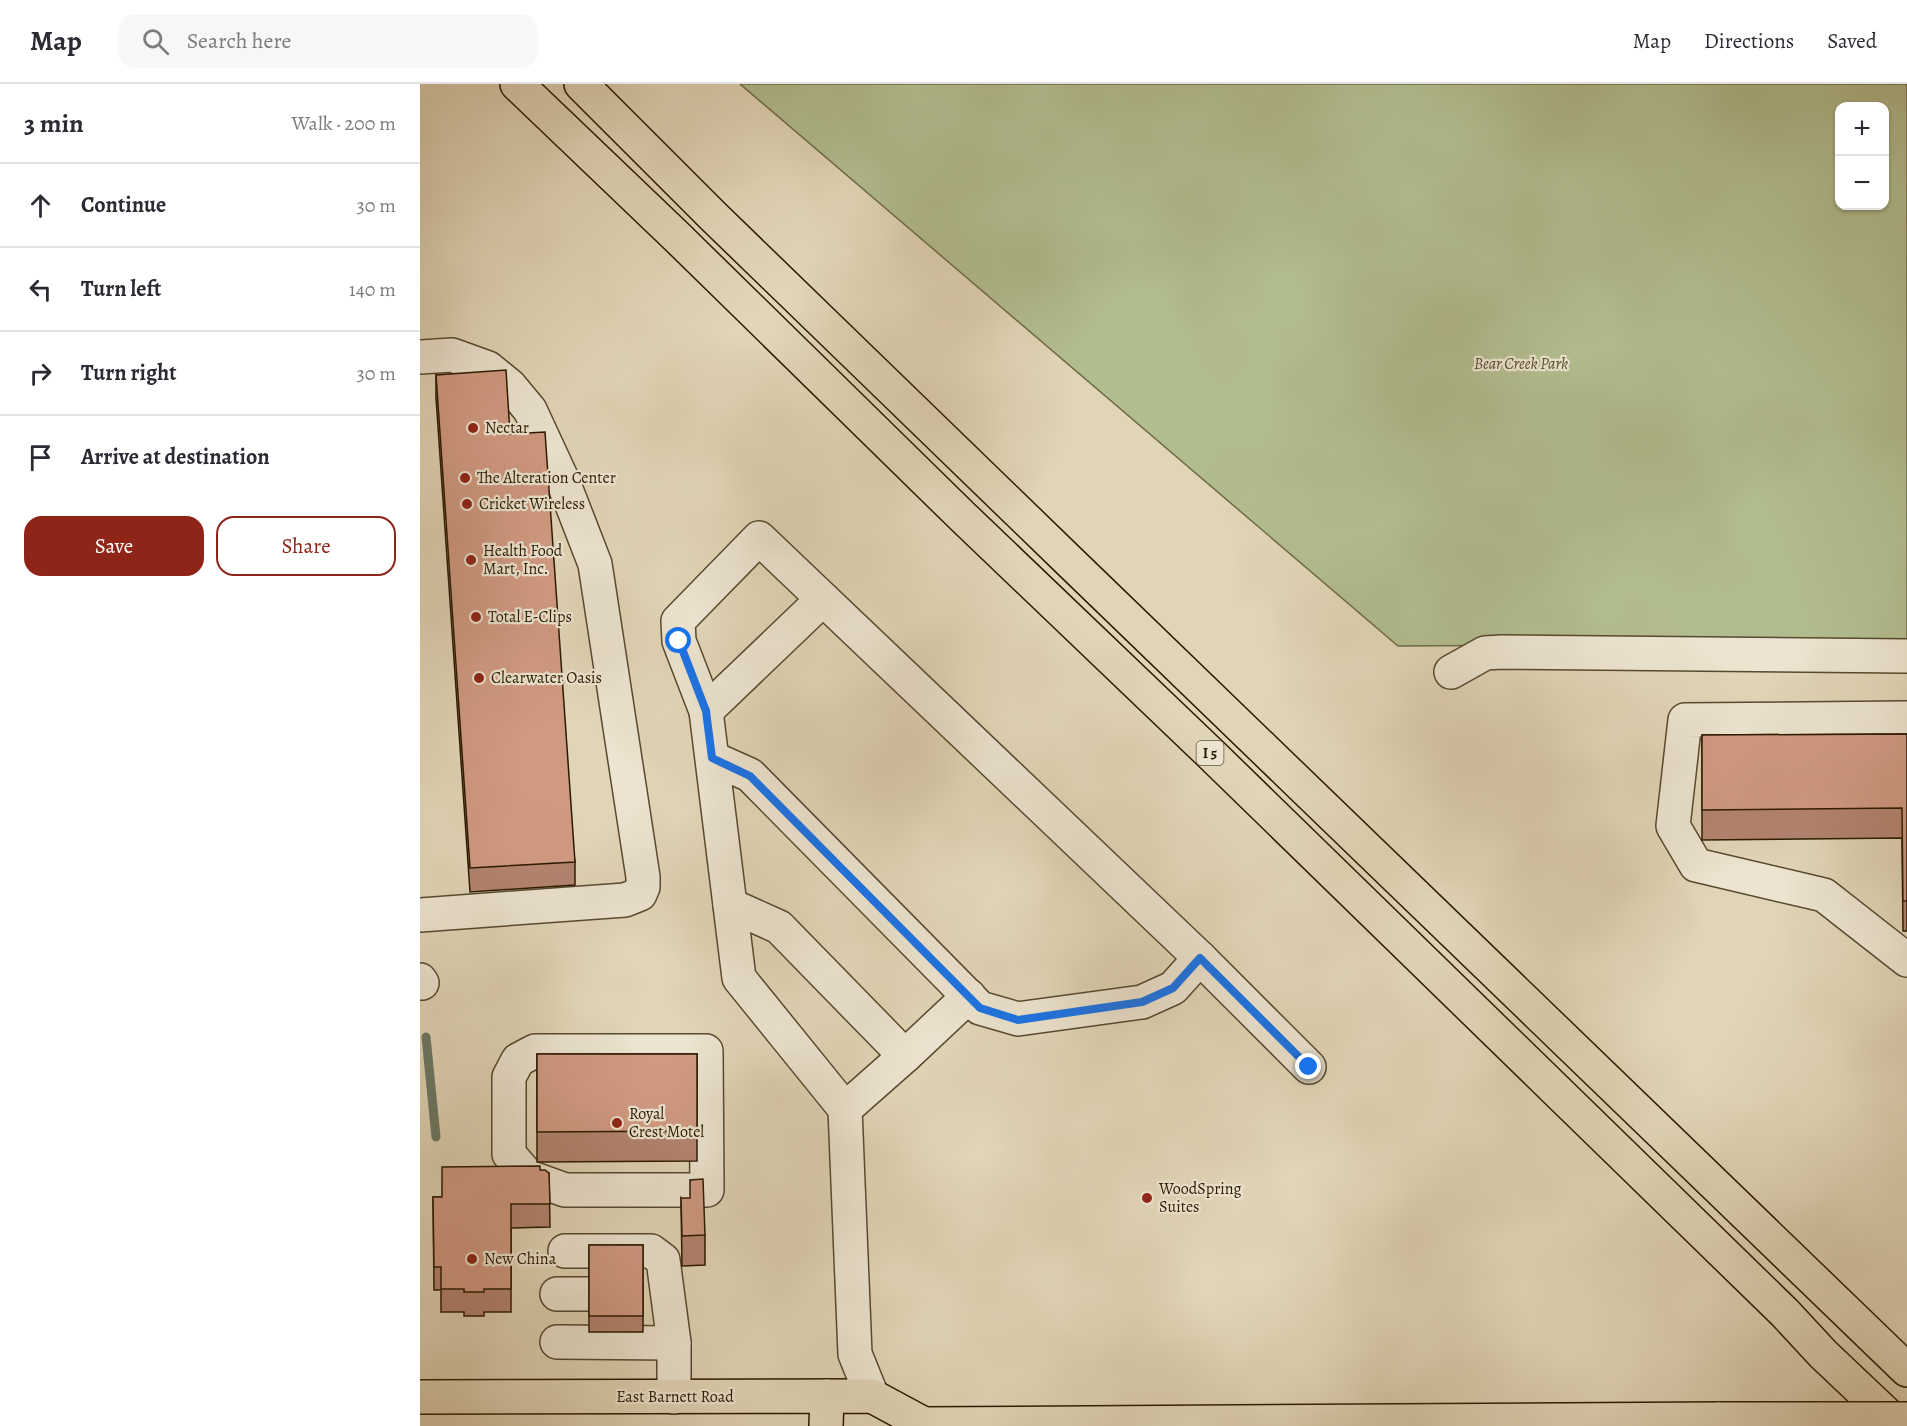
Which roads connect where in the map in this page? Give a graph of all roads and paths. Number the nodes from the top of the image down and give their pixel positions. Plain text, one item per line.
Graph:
1 (517, 84) edge
2 (581, 84) edge
3 (420, 357) edge
4 (823, 599) junction
5 (1907, 656) edge
6 (1450, 672) dead end
7 (706, 711) junction
8 (1907, 718) edge
9 (712, 758) junction
10 (730, 905) junction
11 (420, 915) edge
12 (1200, 958) junction
13 (1907, 960) edge
14 (969, 996) junction
15 (905, 1056) junction
16 (1309, 1067) dead end
17 (845, 1108) junction
18 (565, 1190) joint
19 (565, 1251) dead end
20 (557, 1342) dead end
21 (674, 1343) junction
22 (855, 1354) junction
23 (1823, 1354) junction
24 (1902, 1364) edge
25 (420, 1397) edge
26 (674, 1397) junction
27 (826, 1411) edge
28 (872, 1411) edge
29 (1907, 1419) edge
30 (922, 1425) edge
31 (1882, 1426) edge
32 (1899, 1426) edge

1 - 23 main road, I 5
2 - 24 main road, I 5
3 - 11 lane
4 - 7 lane
4 - 7 lane
4 - 12 lane
5 - 6 lane
7 - 9 lane
8 - 13 lane
9 - 10 lane
9 - 14 lane
10 - 15 lane
10 - 17 lane
12 - 14 lane
12 - 16 lane
14 - 15 lane
15 - 17 lane
17 - 22 lane
18 - 18 lane
19 - 21 lane
20 - 21 lane
21 - 26 lane
22 - 27 lane
22 - 28 lane
23 - 31 main road
23 - 32 main road, I 5
25 - 26 main road, East Barnett Road
26 - 27 main road, East Barnett Road
27 - 28 main road, East Barnett Road
28 - 30 main road, East Barnett Road
29 - 30 main road, East Barnett Road, bridge

